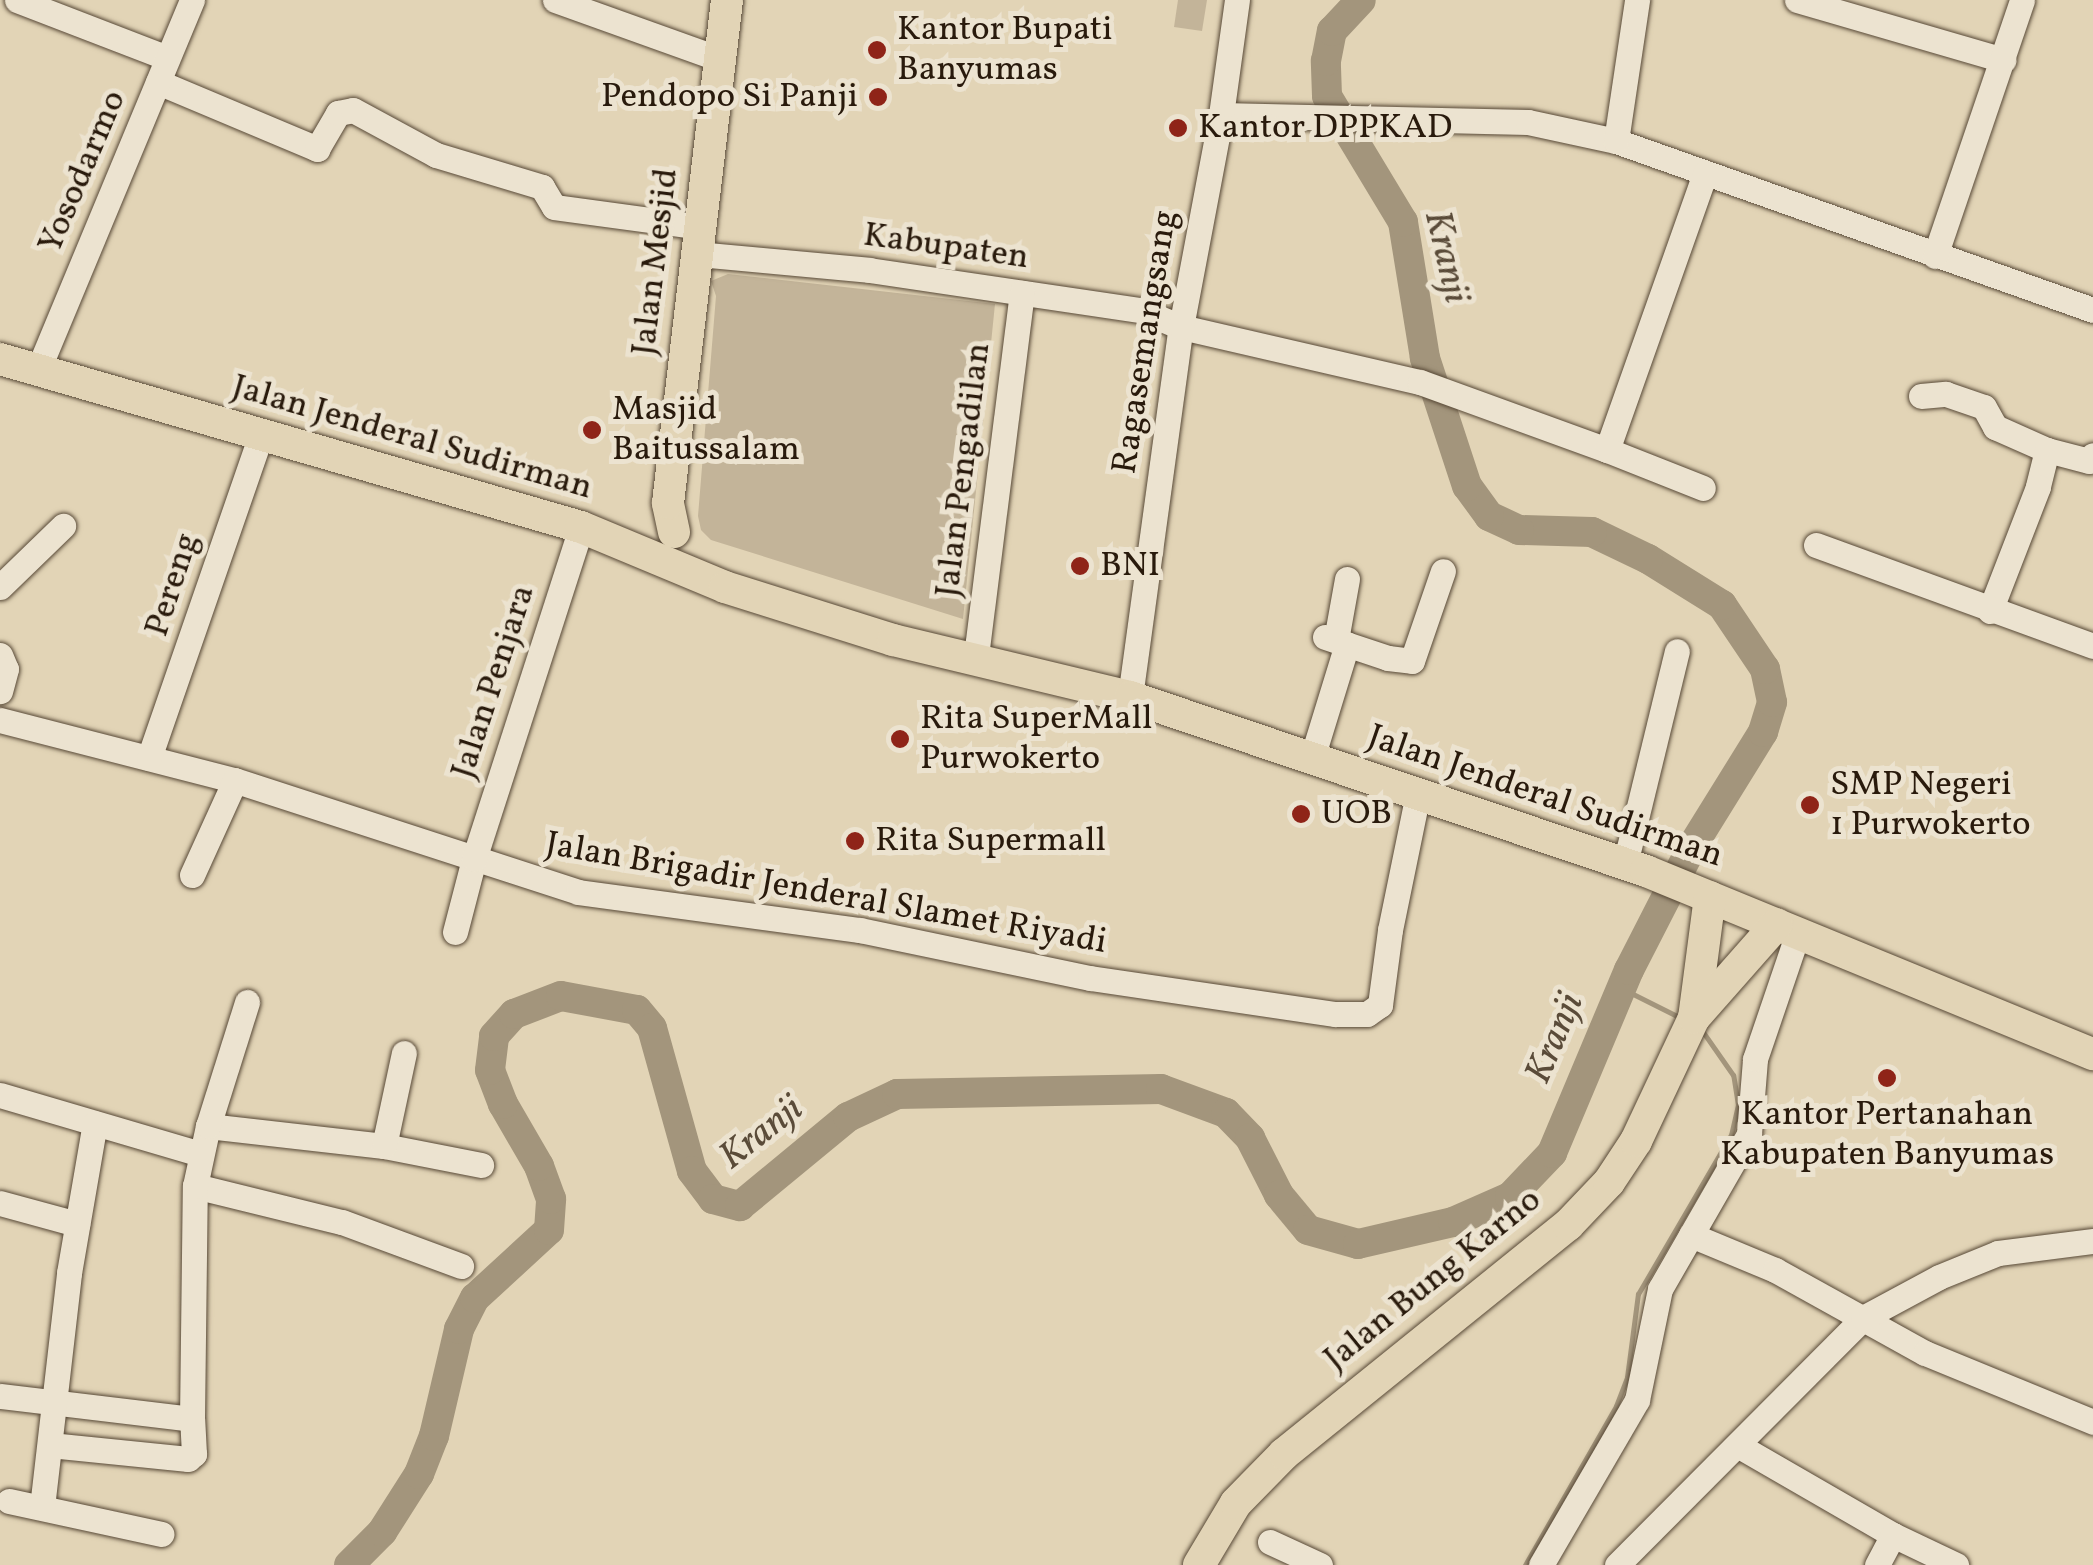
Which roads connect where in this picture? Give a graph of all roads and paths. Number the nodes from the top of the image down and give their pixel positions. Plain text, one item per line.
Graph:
1 (16, 0) edge
2 (192, 0) edge
3 (555, 0) edge
4 (727, 0) edge
5 (1237, 0) edge
6 (1636, 0) edge
7 (1797, 0) edge
8 (2022, 0) edge
9 (720, 59) junction
10 (2002, 60) junction
11 (163, 70) junction
12 (1221, 115) junction
13 (1616, 142) junction
14 (1704, 173) junction
15 (700, 241) junction
16 (1945, 259) junction
17 (1022, 293) junction
18 (1187, 298) junction
19 (1140, 310) junction
20 (2093, 310) edge
21 (1181, 327) junction
22 (0, 359) edge
23 (38, 370) junction
24 (1921, 396) dead end
25 (261, 434) junction
26 (1608, 450) junction
27 (2048, 450) junction
28 (2093, 455) edge
29 (1703, 488) dead end
30 (671, 518) junction
31 (62, 526) dead end
32 (599, 533) junction
33 (1816, 545) dead end
34 (1443, 571) dead end
35 (1347, 579) dead end
36 (0, 587) edge
37 (1990, 612) junction
38 (1336, 640) junction
39 (2093, 646) edge
40 (1678, 651) dead end
41 (967, 654) junction
42 (0, 655) edge
43 (0, 691) edge
44 (1130, 697) junction
45 (0, 720) edge
46 (150, 758) junction
47 (1312, 758) junction
48 (235, 780) junction
49 (1418, 794) junction
50 (474, 859) junction
51 (1635, 867) junction
52 (192, 875) dead end
53 (1704, 895) junction
54 (1787, 928) junction
55 (454, 932) dead end
56 (247, 1002) dead end
57 (1690, 1026) junction
58 (404, 1053) dead end
59 (2093, 1054) edge
60 (0, 1095) edge
61 (94, 1123) junction
62 (208, 1126) junction
63 (384, 1146) junction
64 (200, 1154) junction
65 (482, 1165) dead end
66 (195, 1186) junction
67 (0, 1203) edge
68 (77, 1224) junction
69 (1691, 1234) junction
70 (2093, 1241) edge
71 (461, 1266) dead end
72 (1863, 1318) junction
73 (0, 1396) edge
74 (56, 1402) junction
75 (192, 1420) junction
76 (2093, 1422) edge
77 (50, 1445) junction
78 (1739, 1446) junction
79 (9, 1500) dead end
80 (42, 1507) junction
81 (161, 1534) dead end
82 (1893, 1534) junction
83 (1270, 1542) dead end
84 (1200, 1565) edge
85 (1320, 1565) edge
86 (1541, 1565) edge
87 (1617, 1565) edge
88 (1877, 1565) edge
89 (1956, 1565) edge

1 - 11 street
2 - 11 street, Yosodarmo
3 - 9 street
4 - 9 main road, Jalan Mesjid
5 - 12 street, Ragasemangsang
6 - 13 street
7 - 10 street
8 - 10 street
9 - 15 main road, Jalan Mesjid
10 - 16 street
11 - 15 street, Kabupaten
11 - 23 street, Yosodarmo
12 - 13 street
12 - 18 street, Ragasemangsang
13 - 14 street
14 - 16 street
14 - 26 street
15 - 17 street, Kabupaten
15 - 30 main road, Jalan Mesjid
16 - 20 street
17 - 19 street, Kabupaten
17 - 41 street, Jalan Pengadilan
18 - 19 street
18 - 21 street, Ragasemangsang
19 - 21 street, Kabupaten
21 - 26 street, Kabupaten
21 - 44 street, Ragasemangsang
22 - 23 main road, Jalan Jenderal Sudirman
23 - 25 main road, Jalan Jenderal Sudirman
24 - 27 street
25 - 32 main road, Jalan Jenderal Sudirman
25 - 46 street, Pereng
26 - 29 street, Kabupaten
27 - 28 street
27 - 37 street
30 - 32 main road, Jalan Jenderal Sudirman
30 - 41 main road, Jalan Jenderal Sudirman
31 - 36 street
32 - 41 main road, Jalan Jenderal Sudirman
32 - 50 street, Jalan Penjara
33 - 37 street
34 - 38 street
35 - 38 street
37 - 39 street
38 - 47 street
40 - 51 street
41 - 44 main road, Jalan Jenderal Sudirman
42 - 43 street
44 - 47 main road, Jalan Jenderal Sudirman
45 - 46 street, Jalan Brigadir Jenderal Slamet Riyadi
46 - 48 street, Jalan Brigadir Jenderal Slamet Riyadi
47 - 49 main road, Jalan Jenderal Sudirman
48 - 50 street, Jalan Brigadir Jenderal Slamet Riyadi
48 - 52 street
49 - 50 street, Jalan Brigadir Jenderal Slamet Riyadi
49 - 51 main road, Jalan Jenderal Sudirman
50 - 55 street, Jalan Penjara
51 - 53 main road, Jalan Jenderal Sudirman
53 - 54 main road, Jalan Jenderal Sudirman
53 - 57 main road
54 - 57 main road
54 - 59 main road, Jalan Jenderal Sudirman
54 - 69 street
56 - 62 street
57 - 84 main road, Jalan Bung Karno
58 - 63 street
60 - 61 street
61 - 64 street
61 - 68 street
62 - 63 street
62 - 64 street
63 - 65 street
64 - 66 street
66 - 71 street
66 - 75 street
67 - 68 street
68 - 74 street
69 - 72 street
69 - 86 street
70 - 72 street
72 - 76 street
72 - 78 street
73 - 74 street
74 - 75 street
74 - 77 street
75 - 77 street
77 - 80 street
78 - 82 street
78 - 87 street
79 - 80 street
80 - 81 street
82 - 88 street
82 - 89 street
83 - 85 street

